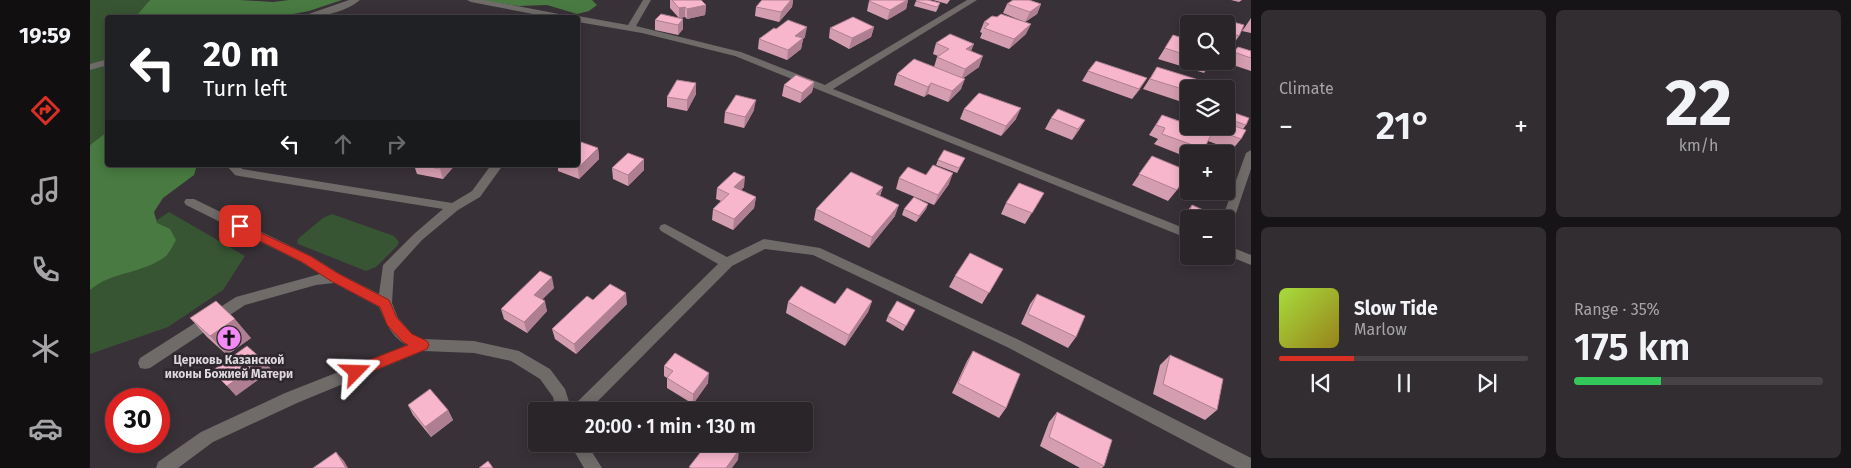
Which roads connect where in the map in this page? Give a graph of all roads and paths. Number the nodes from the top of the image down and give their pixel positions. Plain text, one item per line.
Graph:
1 (356, 0) edge
2 (471, 0) edge
3 (647, 0) edge
4 (973, 0) edge
5 (312, 15) edge
6 (554, 15) edge
7 (580, 19) edge
8 (630, 28) junction
9 (105, 63) edge
10 (90, 67) edge
11 (824, 90) junction
12 (1251, 153) edge
13 (234, 167) edge
14 (496, 167) edge
15 (190, 202) dead end
16 (454, 207) junction
17 (1231, 210) edge
18 (665, 228) dead end
19 (1180, 231) edge
20 (1235, 254) edge
21 (1251, 260) edge
22 (727, 263) junction
23 (335, 278) junction
24 (384, 304) junction
25 (422, 345) junction
26 (145, 363) dead end
27 (562, 402) edge
28 (587, 402) edge
29 (583, 452) edge
30 (1251, 467) edge
31 (164, 468) edge
32 (594, 468) edge

1 - 5 street
2 - 6 street
3 - 8 street
4 - 11 street
7 - 8 street
8 - 11 street
9 - 10 street
11 - 19 street
12 - 17 street
13 - 16 street
14 - 16 street
15 - 23 street
16 - 24 street
18 - 22 street
20 - 21 street
22 - 28 street
22 - 30 street
23 - 24 street
23 - 26 street
24 - 25 street
25 - 27 street
25 - 31 street
29 - 32 street

